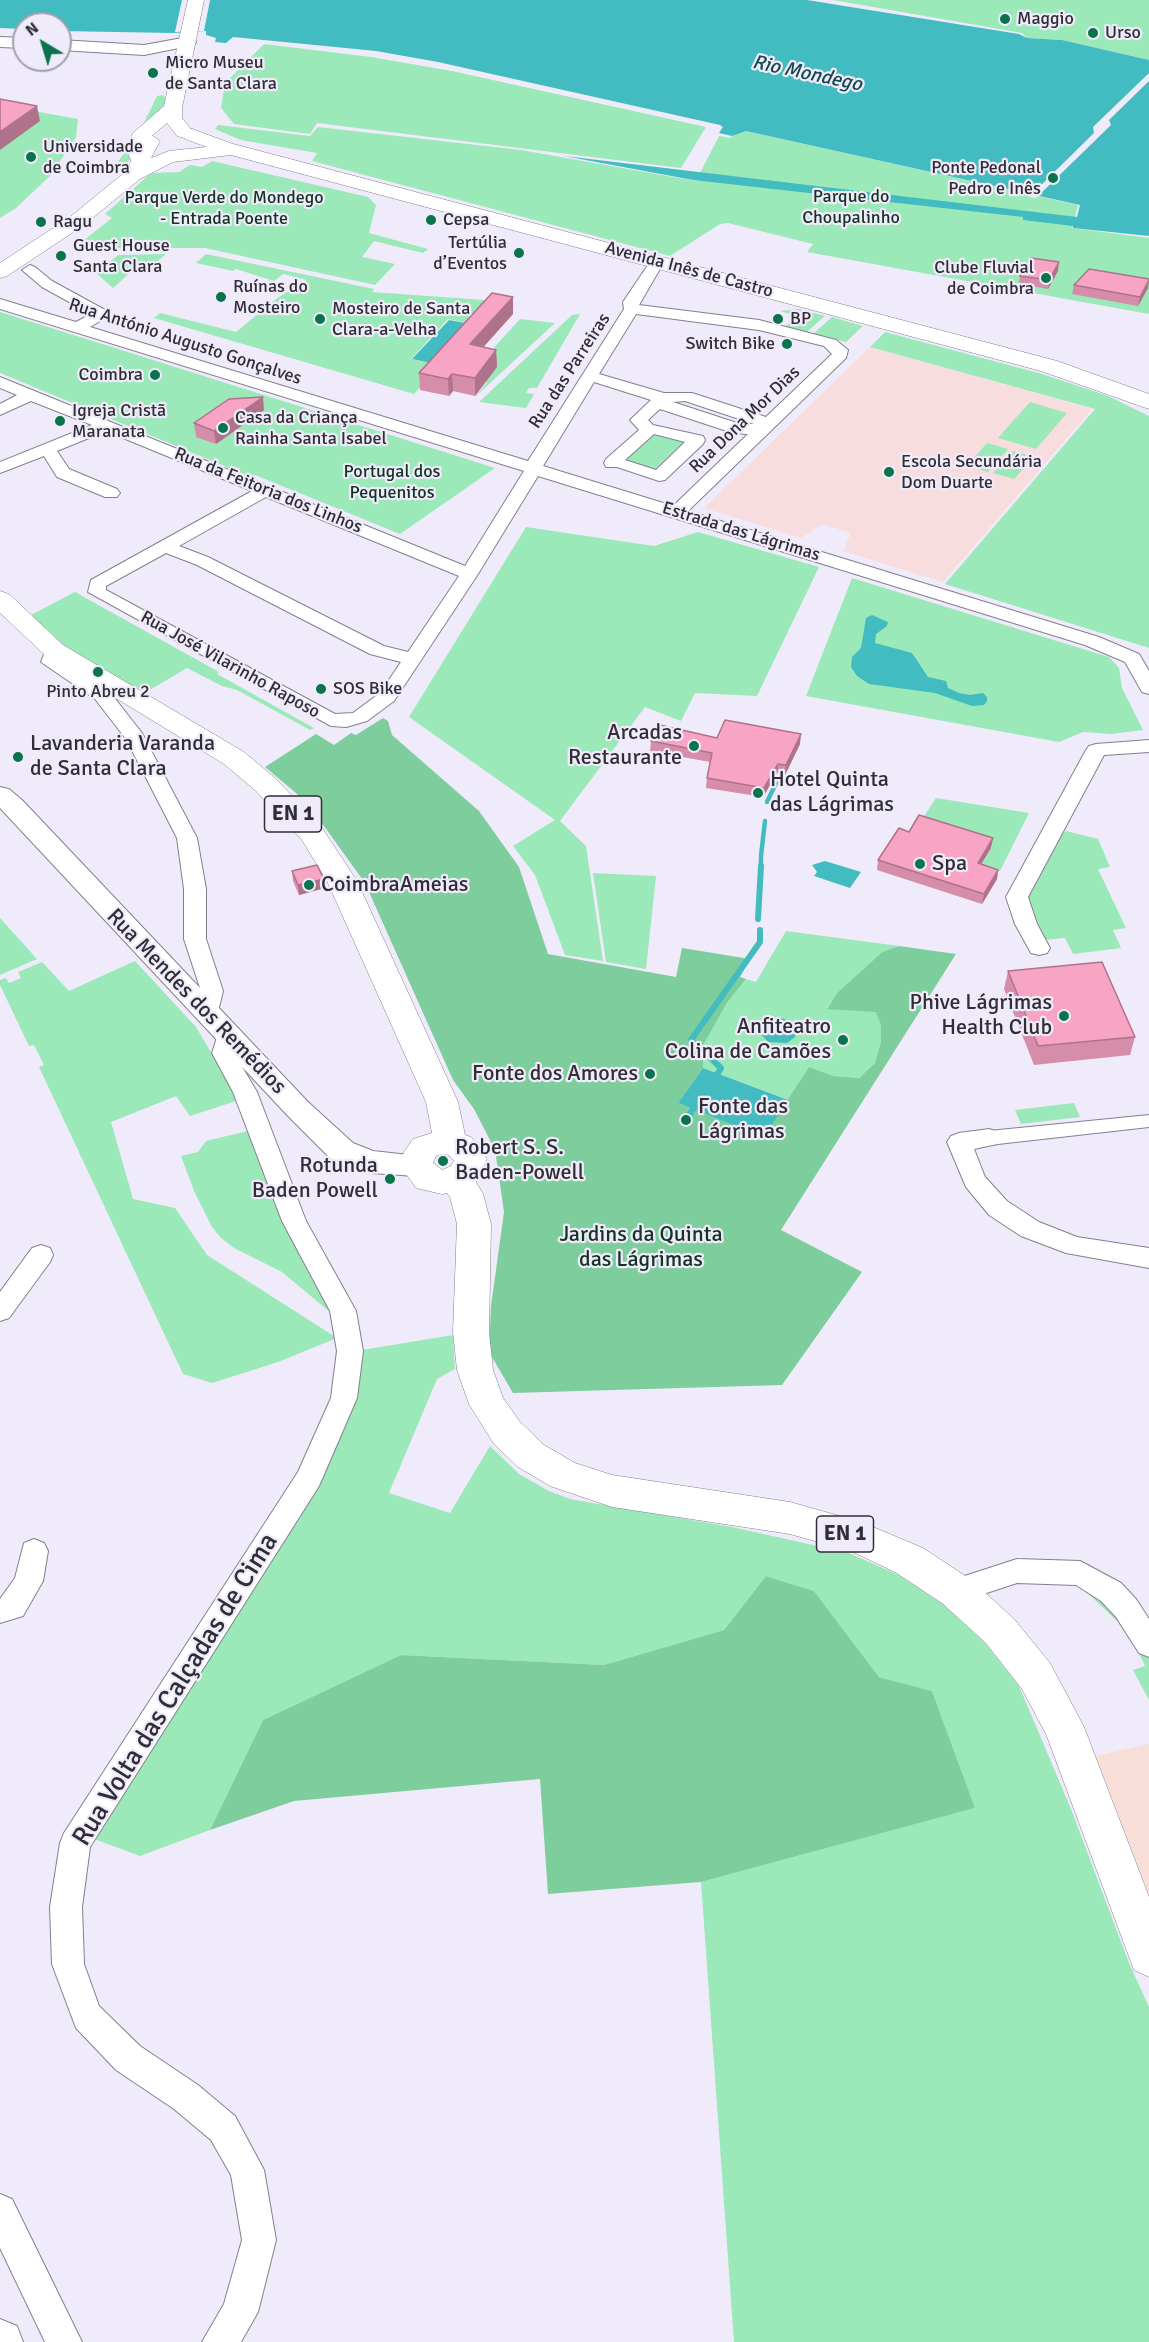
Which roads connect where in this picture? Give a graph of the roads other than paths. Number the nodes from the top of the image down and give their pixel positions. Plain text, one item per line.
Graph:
1 (196, 0) edge
2 (189, 37) junction
3 (72, 46) edge
4 (144, 51) junction
5 (183, 67) junction
6 (175, 129) junction
7 (233, 149) junction
8 (137, 169) junction
9 (657, 262) junction
10 (30, 270) dead end
11 (0, 272) edge
12 (47, 284) junction
13 (1, 305) edge
14 (632, 309) junction
15 (77, 328) junction
16 (590, 376) junction
17 (0, 382) edge
18 (30, 395) junction
19 (663, 398) junction
20 (1149, 402) edge
21 (0, 410) edge
22 (358, 417) joint
23 (107, 425) junction
24 (763, 429) junction
25 (649, 430) junction
26 (47, 449) junction
27 (0, 468) edge
28 (533, 470) junction
29 (265, 491) junction
30 (111, 493) dead end
31 (677, 512) junction
32 (165, 546) junction
33 (469, 574) junction
34 (0, 599) edge
35 (54, 650) junction
36 (413, 658) junction
37 (1149, 688) edge
38 (1149, 746) edge
39 (0, 795) edge
40 (1039, 948) dead end
41 (218, 1024) junction
42 (1149, 1121) edge
43 (989, 1138) joint
44 (448, 1142) junction
45 (416, 1165) junction
46 (455, 1179) junction
47 (40, 1256) dead end
48 (1149, 1258) edge
49 (0, 1311) edge
50 (34, 1551) dead end
51 (956, 1591) junction
52 (0, 1611) edge
53 (1149, 1644) edge
54 (1149, 1955) edge
55 (0, 2211) edge
56 (64, 2342) edge
57 (220, 2342) edge

1 - 2 main road
2 - 4 street
2 - 5 main road
3 - 4 street
4 - 5 street
5 - 6 main road
6 - 7 main road, Avenida Inês de Castro
6 - 7 main road
6 - 8 main road
6 - 8 main road
7 - 8 main road
7 - 9 main road, Avenida Inês de Castro
8 - 11 main road
9 - 14 street, Rua das Parreiras
9 - 20 main road, Avenida Inês de Castro
10 - 12 street
12 - 13 street
12 - 15 street
13 - 15 street, Rua António Augusto Gonçalves
14 - 16 street, Rua das Parreiras
14 - 24 street, Rua Dona Mor Dias
15 - 22 street, Rua António Augusto Gonçalves
16 - 19 street
16 - 28 street, Rua das Parreiras
17 - 18 street, Rua da Feitoria dos Linhos
18 - 21 street
18 - 23 street, Rua da Feitoria dos Linhos
19 - 24 street
19 - 25 street
22 - 28 street, Estrada das Lágrimas
23 - 26 street
23 - 29 street, Rua da Feitoria dos Linhos
24 - 31 street, Rua Dona Mor Dias
25 - 25 street
26 - 27 street
26 - 30 street
28 - 31 street, Estrada das Lágrimas
28 - 33 street, Rua José Vilarinho Raposo
29 - 32 street
29 - 33 street, Rua da Feitoria dos Linhos
31 - 37 street, Estrada das Lágrimas
32 - 36 street
32 - 36 street, Rua José Vilarinho Raposo
33 - 36 street, Rua José Vilarinho Raposo
34 - 35 main road, EN 1
35 - 41 street, Rua Volta das Calçadas de Cima
35 - 44 main road, EN 1
38 - 40 street
39 - 41 street, Rua Mendes dos Remédios
41 - 45 street, Rua Mendes dos Remédios
41 - 57 street, Rua Volta das Calçadas de Cima
42 - 43 street
43 - 48 street
44 - 45 main road
44 - 46 main road
45 - 46 main road
46 - 51 main road, EN 1
47 - 49 street
50 - 52 street
51 - 53 street
51 - 54 main road, EN 1
55 - 56 street

